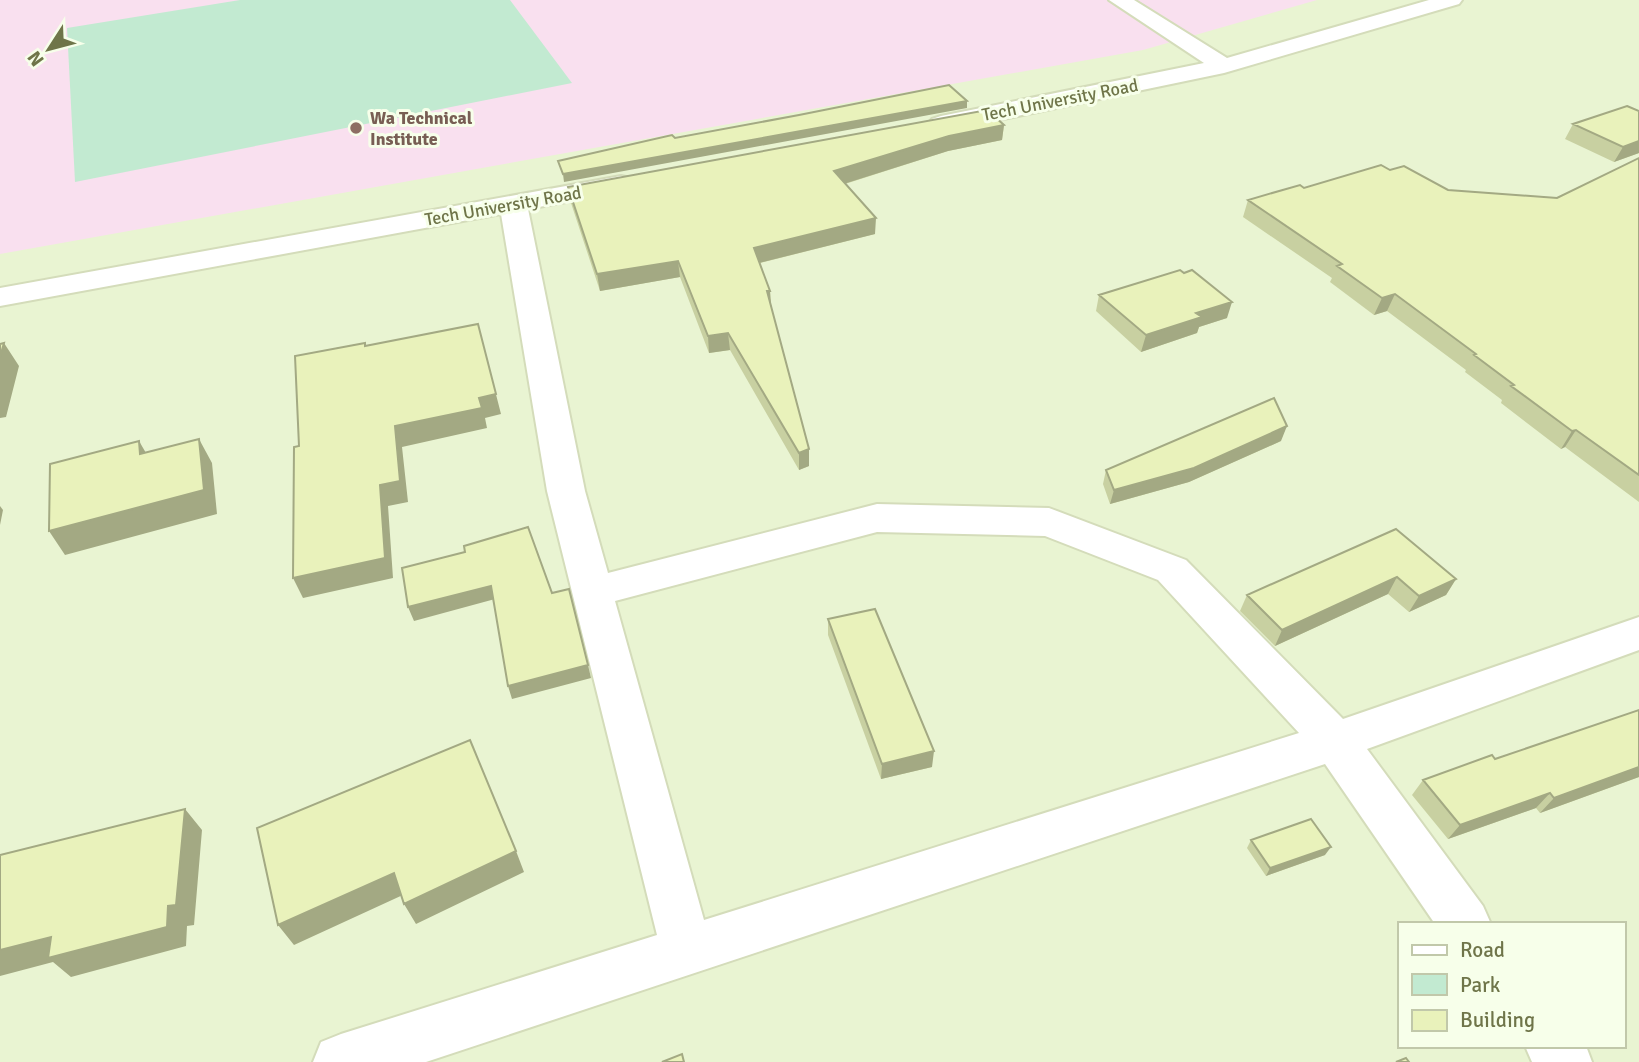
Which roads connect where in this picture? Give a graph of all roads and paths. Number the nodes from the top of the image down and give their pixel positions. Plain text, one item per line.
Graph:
1 (1119, 0) edge
2 (1452, 0) edge
3 (1224, 66) junction
4 (922, 127) edge
5 (649, 179) edge
6 (513, 204) junction
7 (0, 297) edge
8 (593, 592) junction
9 (1639, 633) edge
10 (1335, 741) junction
11 (1464, 922) edge
12 (687, 951) junction
13 (341, 1062) edge

1 - 3 street
2 - 3 street, Tech University Road
3 - 4 street, Tech University Road
5 - 6 street, Tech University Road
6 - 7 street, Tech University Road
6 - 8 street
8 - 10 street
8 - 12 street
9 - 10 street
10 - 11 street
10 - 12 street
12 - 13 street

